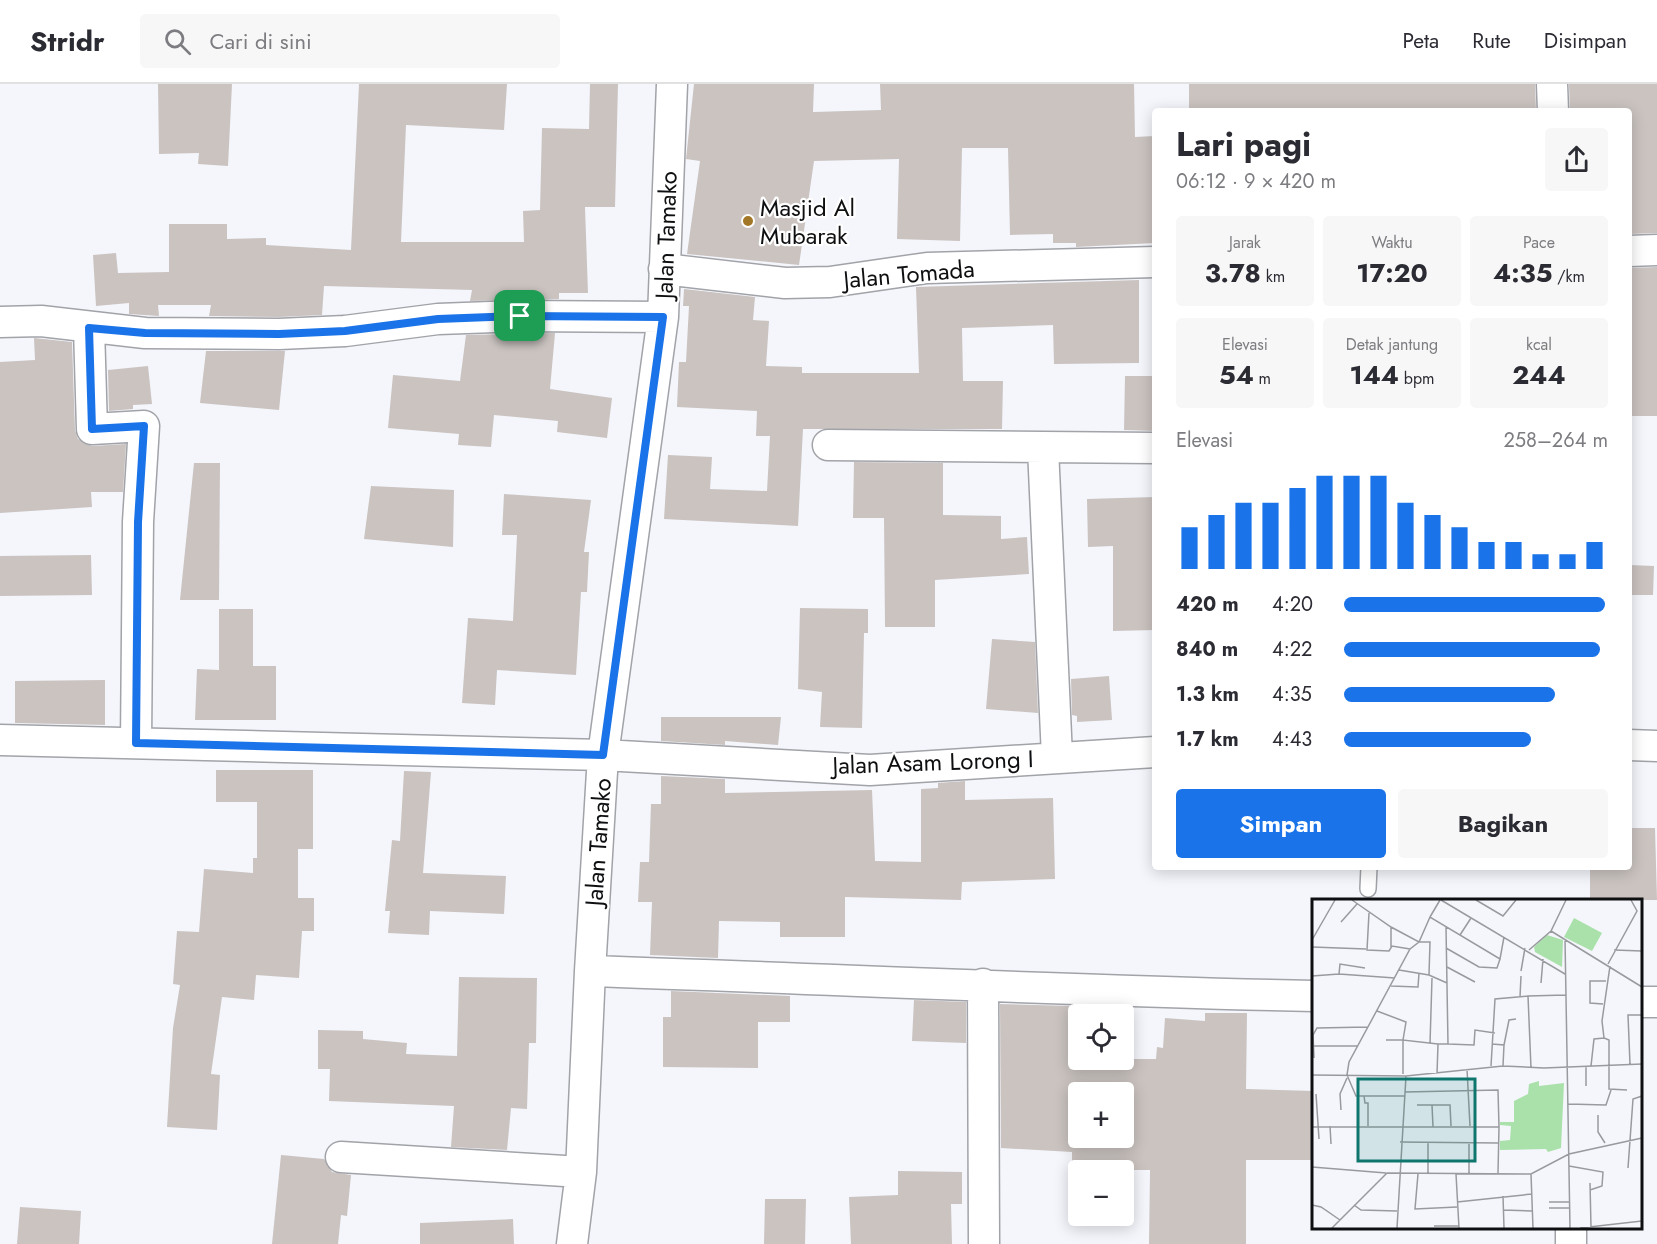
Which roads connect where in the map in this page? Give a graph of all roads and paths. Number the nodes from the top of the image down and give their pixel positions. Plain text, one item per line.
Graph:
1 (672, 84) edge
2 (1552, 84) edge
3 (1553, 108) edge
4 (1657, 250) edge
5 (1632, 251) edge
6 (1152, 262) edge
7 (664, 269) junction
8 (663, 317) junction
9 (0, 322) edge
10 (89, 328) junction
11 (828, 445) dead end
12 (1043, 448) junction
13 (1152, 448) edge
14 (0, 740) edge
15 (136, 743) junction
16 (1632, 745) edge
17 (1657, 746) edge
18 (1152, 752) edge
19 (603, 755) junction
20 (1057, 757) junction
21 (1369, 870) edge
22 (1368, 889) dead end
23 (590, 971) junction
24 (983, 984) junction
25 (1312, 996) edge
26 (341, 1157) dead end
27 (581, 1172) junction
28 (573, 1244) edge
29 (984, 1244) edge

1 - 7 street, Jalan Tamako
2 - 3 street
4 - 5 street
6 - 7 street, Jalan Tomada
7 - 8 street, Jalan Tamako
8 - 10 street
8 - 19 street, Jalan Tamako
9 - 10 street
10 - 15 street
11 - 12 street
12 - 13 street
12 - 20 street
14 - 15 street, Jalan Asam Lorong I
15 - 19 street, Jalan Asam Lorong I
16 - 17 street
18 - 20 street, Jalan Asam Lorong I
19 - 20 street, Jalan Asam Lorong I
19 - 23 street, Jalan Tamako
21 - 22 lane
23 - 24 street
23 - 27 street, Jalan Tamako
24 - 25 street
24 - 29 street
26 - 27 street
27 - 28 street, Jalan Tamako

